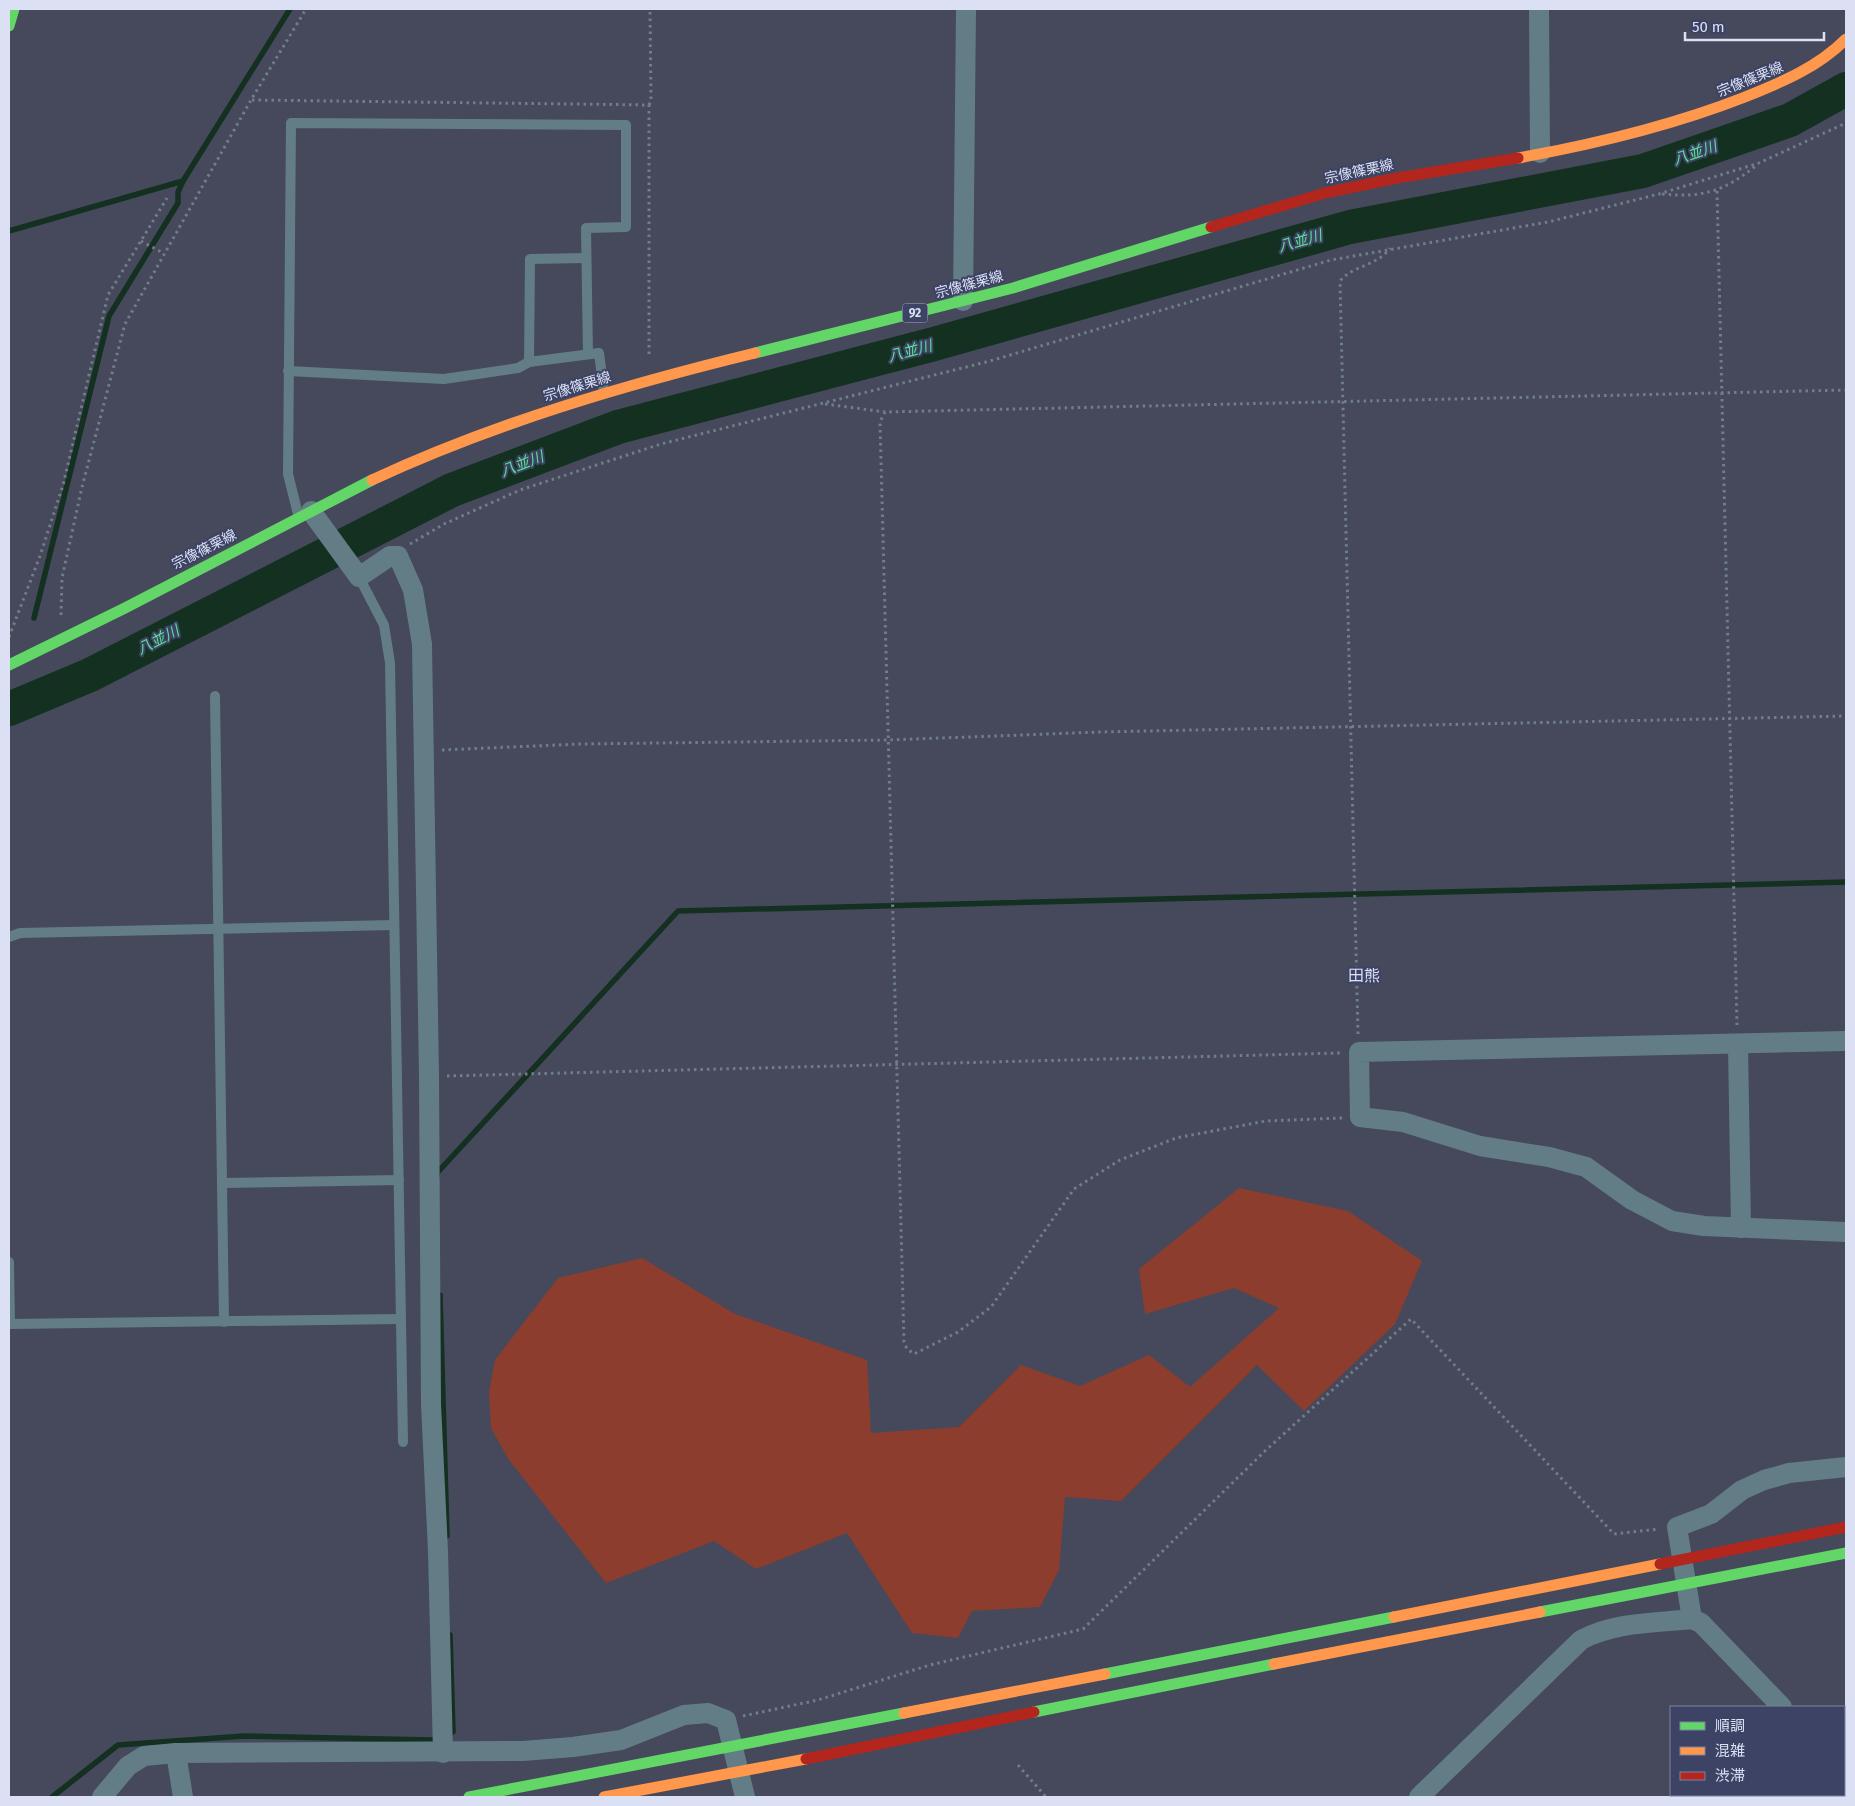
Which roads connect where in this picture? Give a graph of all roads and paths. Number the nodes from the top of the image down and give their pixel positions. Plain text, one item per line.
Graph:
1 (14, 9) edge
2 (306, 9) edge
3 (650, 9) edge
4 (966, 9) edge
5 (1539, 9) edge
6 (9, 26) edge
7 (1846, 39) edge
8 (251, 100) junction
9 (648, 105) junction
10 (1846, 123) edge
11 (1540, 153) junction
12 (1759, 163) junction
13 (1717, 191) junction
14 (1658, 194) junction
15 (167, 198) dead end
16 (141, 241) junction
17 (1390, 248) junction
18 (163, 253) junction
19 (586, 258) junction
20 (963, 301) junction
21 (588, 354) junction
22 (529, 362) junction
23 (288, 371) junction
24 (649, 381) junction
25 (1846, 390) edge
26 (604, 393) junction
27 (1721, 393) junction
28 (1343, 403) junction
29 (822, 404) junction
30 (885, 412) junction
31 (310, 517) junction
32 (390, 556) junction
33 (354, 572) junction
34 (9, 637) edge
35 (64, 640) junction
36 (9, 666) edge
37 (215, 696) dead end
38 (1846, 716) edge
39 (1730, 718) junction
40 (1350, 728) junction
41 (888, 740) junction
42 (424, 751) junction
43 (394, 925) junction
44 (218, 928) junction
45 (9, 937) edge
46 (1846, 1041) edge
47 (1738, 1044) junction
48 (1359, 1052) junction
49 (897, 1064) junction
50 (429, 1076) junction
51 (1360, 1117) junction
52 (399, 1180) junction
53 (222, 1183) junction
54 (1741, 1228) junction
55 (1846, 1232) edge
56 (9, 1262) edge
57 (402, 1320) junction
58 (224, 1322) junction
59 (9, 1324) edge
60 (403, 1442) dead end
61 (1846, 1467) edge
62 (1677, 1527) junction
63 (1846, 1527) edge
64 (1846, 1552) edge
65 (1682, 1558) junction
66 (1686, 1585) junction
67 (1692, 1619) junction
68 (1781, 1706) edge
69 (726, 1720) junction
70 (731, 1746) junction
71 (176, 1753) junction
72 (443, 1753) junction
73 (1018, 1764) dead end
74 (737, 1773) junction
75 (102, 1797) edge
76 (183, 1797) edge
77 (469, 1797) edge
78 (604, 1797) edge
79 (744, 1797) edge
80 (1046, 1797) edge
81 (1419, 1797) edge

1 - 6 street
2 - 8 path
3 - 9 path
4 - 20 street
5 - 11 street
7 - 11 street, 宗像篠栗線 / 92
8 - 9 path
8 - 18 path
9 - 24 path
10 - 12 path
11 - 20 street, 宗像篠栗線 / 92
12 - 13 path
12 - 14 path
13 - 14 path
13 - 27 path
14 - 17 path
15 - 16 path
16 - 18 path
16 - 34 path
17 - 28 path
17 - 29 path
18 - 35 path
19 - 21 lane
19 - 22 lane
19 - 23 lane
20 - 24 street, 宗像篠栗線 / 92
21 - 22 lane
21 - 26 lane
22 - 23 lane
23 - 31 lane
24 - 26 street, 宗像篠栗線 / 92
25 - 27 path
26 - 31 street, 宗像篠栗線 / 92
27 - 28 path
27 - 39 path
28 - 30 path
28 - 40 path
29 - 30 path
29 - 32 path
30 - 41 path
31 - 33 street
31 - 35 street, 宗像篠栗線 / 92
32 - 33 street
32 - 42 street
33 - 43 lane
35 - 36 street, 宗像篠栗線 / 92
37 - 44 lane
38 - 39 path
39 - 40 path
39 - 47 path
40 - 41 path
40 - 48 path
41 - 42 path
41 - 49 path
42 - 50 street
43 - 44 lane
43 - 52 lane
44 - 45 lane
44 - 53 lane
46 - 47 street
47 - 48 street
47 - 54 street
48 - 49 path
48 - 51 street
49 - 50 path
49 - 51 path
50 - 72 street
51 - 54 street
52 - 53 lane
52 - 57 lane
53 - 58 lane
54 - 55 street
56 - 59 lane
57 - 58 lane
57 - 60 lane
58 - 59 lane
61 - 62 street
62 - 65 street
62 - 69 path
63 - 65 street
64 - 66 street
65 - 66 street
65 - 70 street
66 - 67 street
66 - 74 street
67 - 68 street
67 - 81 street
69 - 70 street
69 - 72 street
70 - 74 street
70 - 77 street
71 - 72 street
71 - 75 street
71 - 76 street
73 - 80 path
74 - 78 street
74 - 79 street

